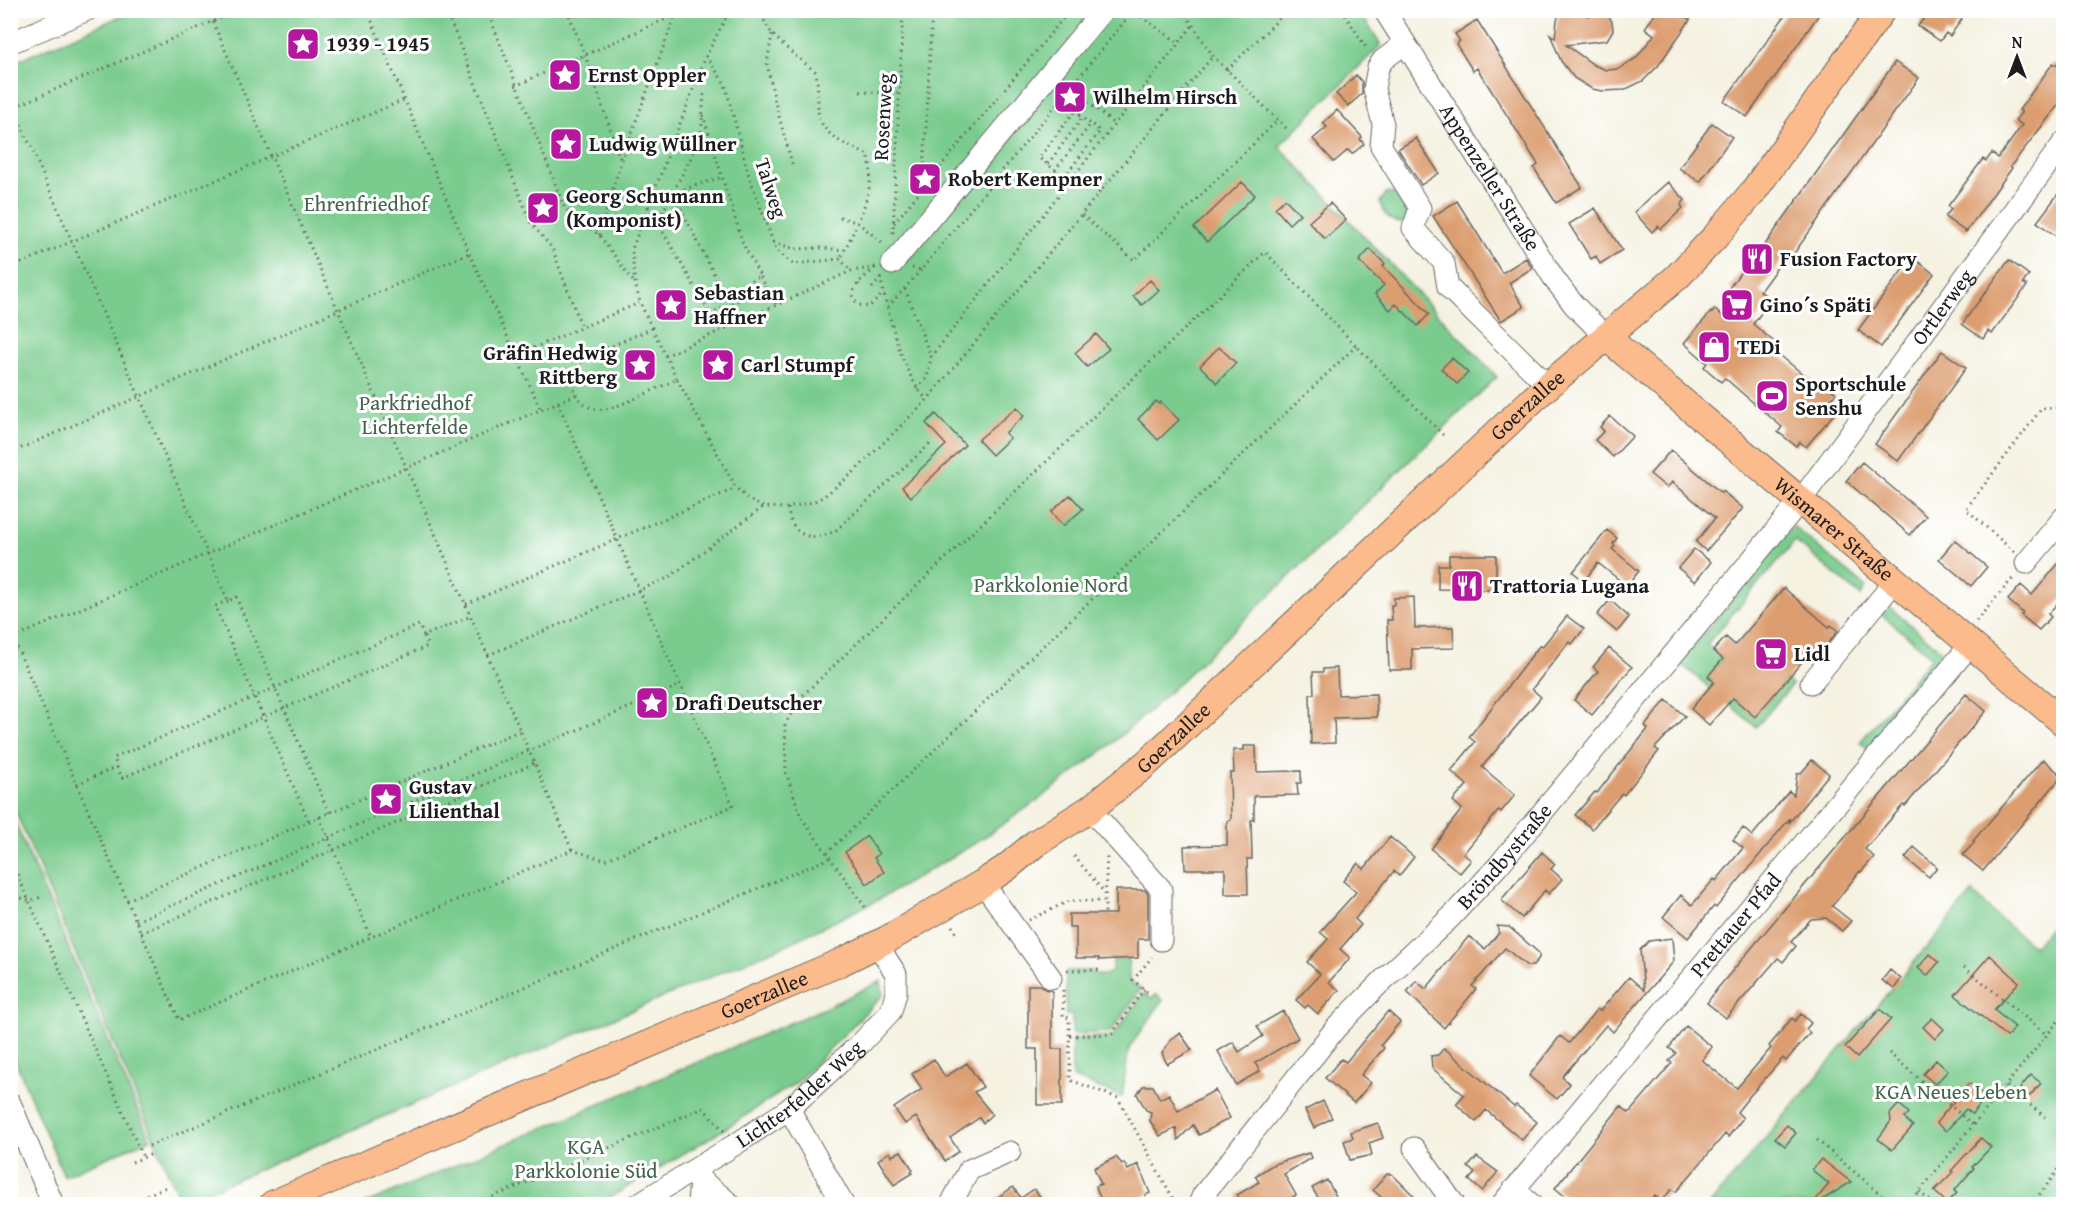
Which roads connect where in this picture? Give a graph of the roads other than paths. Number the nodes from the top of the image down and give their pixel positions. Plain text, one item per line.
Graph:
1 (87, 10) edge
2 (1103, 10) edge
3 (1384, 10) edge
4 (1882, 10) edge
5 (1405, 43) junction
6 (10, 44) edge
7 (2064, 142) edge
8 (884, 266) road end
9 (1606, 336) junction
10 (1548, 386) junction
11 (1801, 500) junction
12 (2064, 517) edge
13 (2026, 563) road end
14 (1896, 580) junction
15 (1973, 633) junction
16 (1811, 684) dead end
17 (2064, 723) edge
18 (1090, 809) junction
19 (983, 883) junction
20 (1161, 940) road end
21 (877, 944) junction
22 (1059, 976) road end
23 (10, 1103) edge
24 (789, 1109) junction
25 (1414, 1148) dead end
26 (1010, 1152) dead end
27 (696, 1176) junction
28 (1508, 1197) edge
29 (646, 1202) edge
30 (53, 1204) edge
31 (273, 1204) edge
32 (698, 1204) edge
33 (730, 1204) edge
34 (843, 1204) edge
35 (951, 1204) edge
36 (1199, 1204) edge
37 (1454, 1204) edge
38 (1531, 1204) edge

1 - 6 street
2 - 8 street
3 - 5 street, Appenzeller Straße
4 - 9 main road, Goerzallee
5 - 9 street, Appenzeller Straße
5 - 10 street
7 - 11 street, Ortlerweg
9 - 10 main road, Goerzallee
9 - 11 main road, Wismarer Straße
10 - 18 main road, Goerzallee
11 - 14 main road, Wismarer Straße
11 - 36 street, Bröndbystraße
12 - 13 street
14 - 15 main road, Wismarer Straße
14 - 16 street
15 - 17 main road, Wismarer Straße
15 - 28 street, Prettauer Pfad
18 - 19 main road, Goerzallee
18 - 20 street
19 - 21 main road, Goerzallee
19 - 22 street
21 - 24 street, Lichterfelder Weg
21 - 31 main road, Goerzallee
23 - 30 street
24 - 27 street, Lichterfelder Weg
24 - 34 street
25 - 37 street
26 - 35 street
27 - 29 street, Lichterfelder Weg
27 - 32 street
27 - 33 street
28 - 38 street

